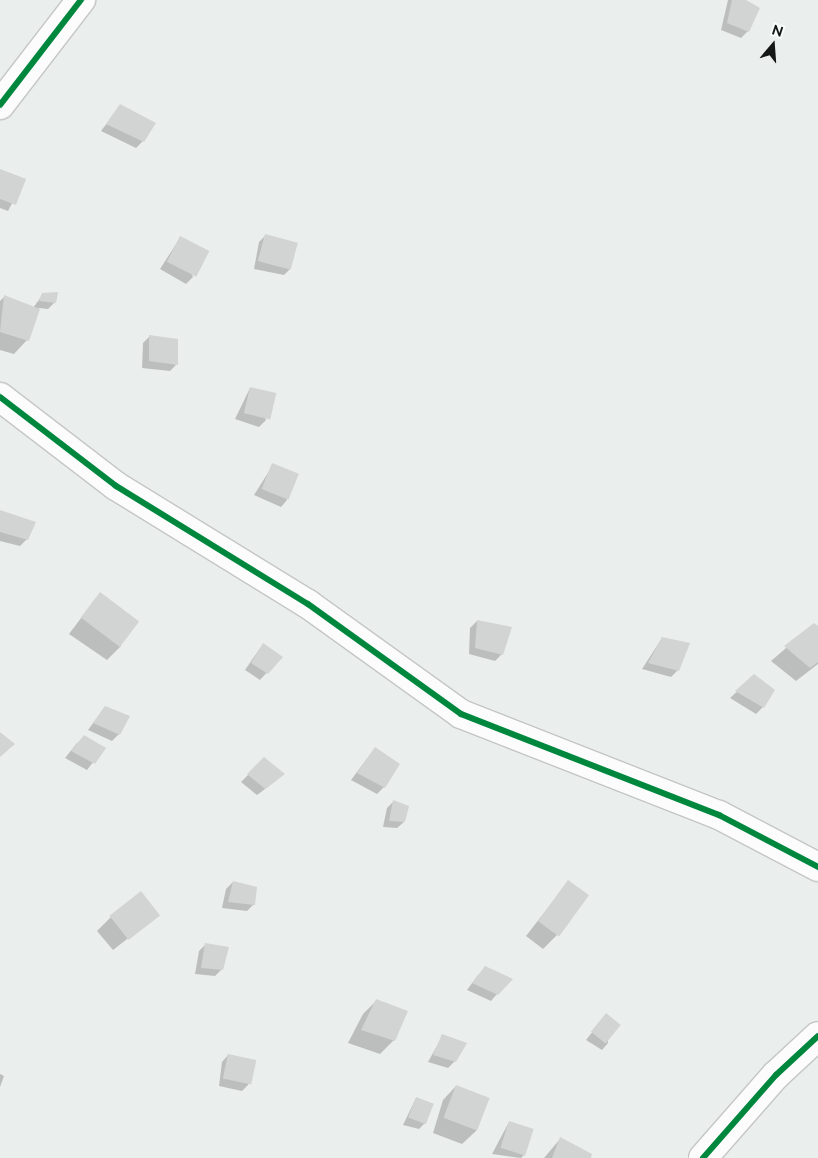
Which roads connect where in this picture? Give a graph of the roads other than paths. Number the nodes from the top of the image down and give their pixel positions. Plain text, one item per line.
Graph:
1 (80, 0) edge
2 (0, 105) edge
3 (0, 396) edge
4 (818, 867) edge
5 (818, 1036) edge
6 (703, 1158) edge

1 - 2 street
3 - 4 street
5 - 6 street

